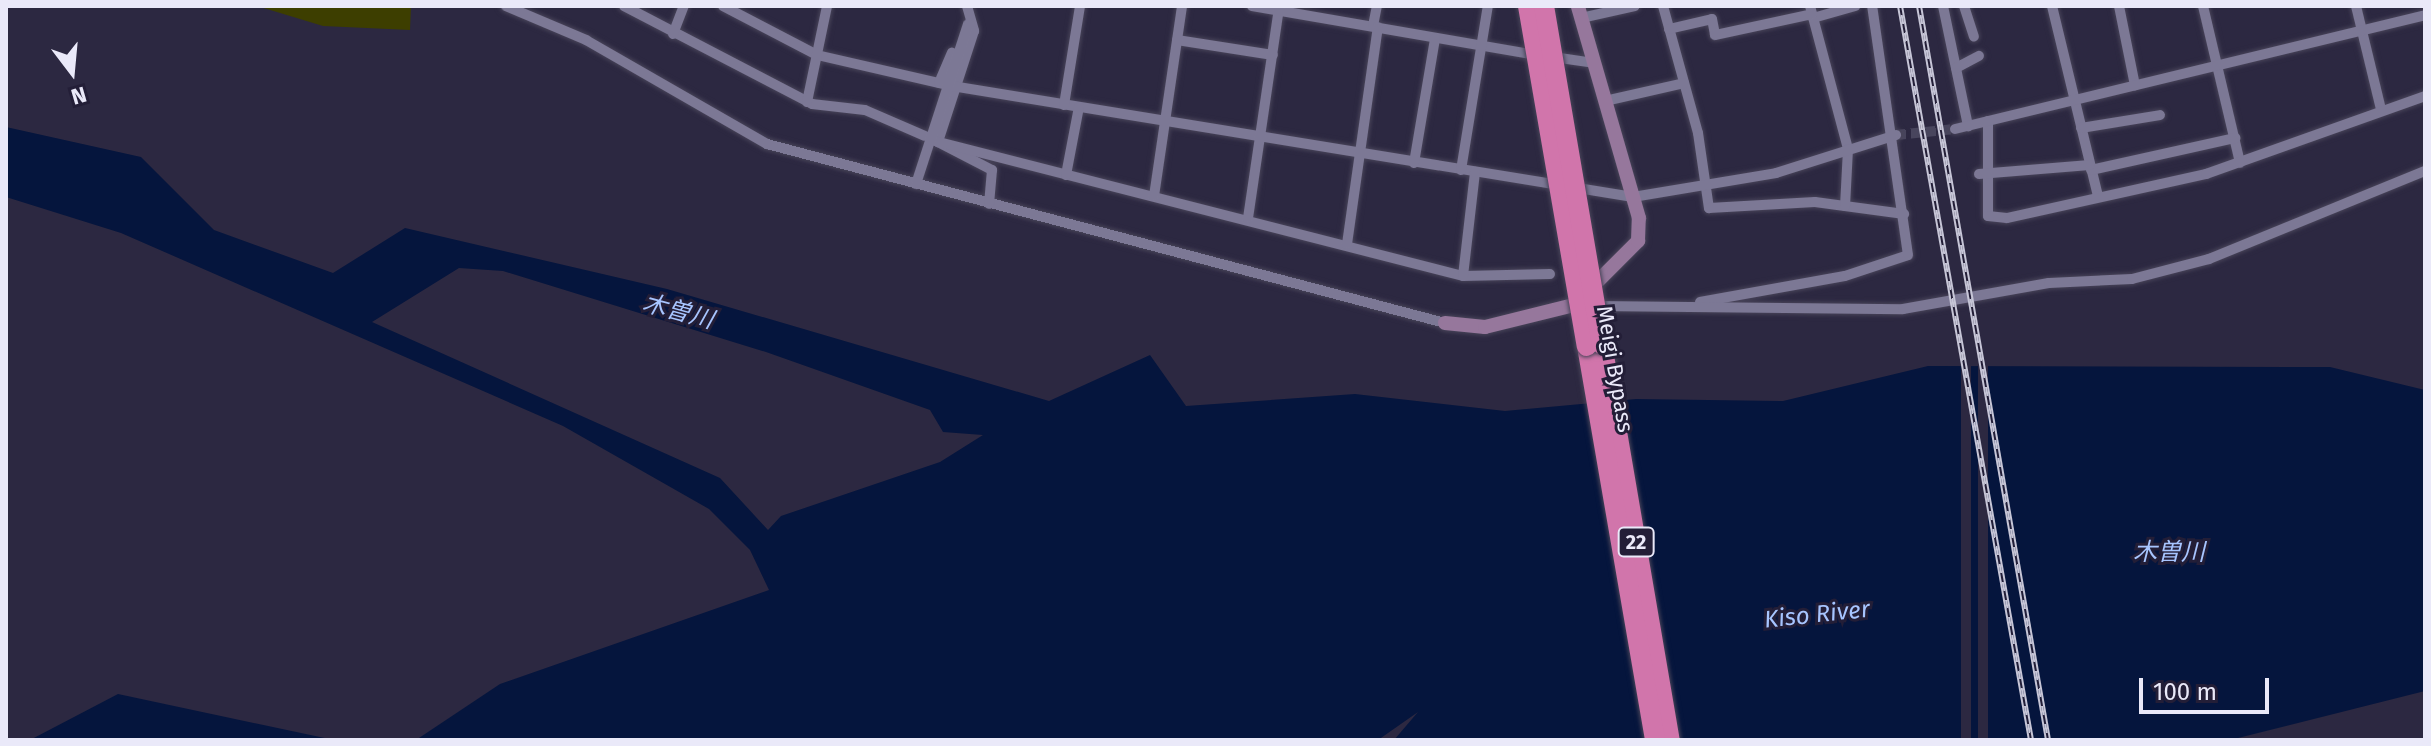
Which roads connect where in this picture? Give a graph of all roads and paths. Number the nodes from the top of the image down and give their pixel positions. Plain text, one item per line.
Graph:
1 (506, 6) edge
2 (624, 6) edge
3 (684, 6) edge
4 (723, 6) edge
5 (827, 6) edge
6 (967, 6) edge
7 (1080, 6) edge
8 (1182, 6) edge
9 (1252, 6) edge
10 (1377, 6) edge
11 (1488, 6) edge
12 (1528, 6) edge
13 (1544, 6) edge
14 (1635, 6) edge
15 (1663, 6) edge
16 (1855, 6) edge
17 (1872, 6) edge
18 (1943, 6) edge
19 (1964, 6) edge
20 (2052, 6) edge
21 (2119, 6) edge
22 (2203, 6) edge
23 (2356, 6) edge
24 (1279, 8) edge
25 (1580, 12) edge
26 (1812, 13) edge
27 (2425, 15) edge
28 (968, 24) junction
29 (1376, 26) junction
30 (1669, 29) junction
31 (2362, 30) junction
32 (673, 34) junction
33 (1974, 36) dead end
34 (1435, 39) junction
35 (1177, 40) junction
36 (1482, 46) junction
37 (817, 55) junction
38 (1273, 55) junction
39 (1979, 56) dead end
40 (1594, 63) junction
41 (2218, 65) junction
42 (1956, 68) junction
43 (1684, 83) junction
44 (948, 85) junction
45 (2135, 85) junction
46 (2425, 96) edge
47 (2075, 100) junction
48 (1605, 101) junction
49 (807, 102) junction
50 (1064, 105) junction
51 (1079, 107) junction
52 (2381, 109) junction
53 (2160, 115) dead end
54 (1164, 121) junction
55 (1988, 121) junction
56 (1968, 126) junction
57 (2081, 128) junction
58 (1955, 129) tunnel mouth
59 (1262, 135) junction
60 (1892, 136) junction
61 (2235, 138) junction
62 (932, 140) junction
63 (1848, 149) junction
64 (1358, 151) junction
65 (1414, 163) junction
66 (2240, 163) junction
67 (2090, 168) junction
68 (1461, 170) junction
69 (2425, 171) edge
70 (1475, 172) junction
71 (1984, 174) junction
72 (1066, 175) junction
73 (916, 184) junction
74 (1707, 184) junction
75 (1154, 196) junction
76 (2098, 196) junction
77 (1633, 197) junction
78 (989, 204) junction
79 (1845, 206) junction
80 (1904, 214) junction
81 (1248, 218) junction
82 (1347, 244) junction
83 (1550, 274) dead end
84 (1463, 276) junction
85 (1574, 305) junction
86 (1681, 306) junction
87 (1445, 323) joint
88 (1655, 740) edge
89 (1670, 740) edge

1 - 73 street
2 - 32 street
3 - 32 street
4 - 37 street
5 - 37 street
6 - 28 street
7 - 50 street
8 - 35 street
9 - 24 street
10 - 29 street
11 - 36 street
12 - 88 highway, Meigi Bypass / 22, bridge
13 - 89 highway, Meigi Bypass / 22, bridge
14 - 25 street
15 - 30 street
16 - 26 street
17 - 60 street
18 - 42 street
19 - 33 street
20 - 47 street
21 - 45 street
22 - 41 street
23 - 31 street
24 - 29 street
24 - 38 street
25 - 40 main road
26 - 30 street
26 - 63 street
27 - 31 street
28 - 44 street
28 - 44 street
28 - 73 street
29 - 34 street
29 - 64 street
30 - 43 street
31 - 41 street
31 - 52 street
32 - 49 street
34 - 36 street
34 - 65 street
35 - 38 street
35 - 54 street
36 - 40 street
36 - 68 street
37 - 44 street
37 - 49 street
38 - 59 street
39 - 42 street
40 - 48 main road
41 - 45 street
41 - 61 street
42 - 56 street
43 - 48 street
43 - 74 street
44 - 50 street
44 - 62 street
45 - 47 street
46 - 52 street
47 - 55 street
47 - 57 street
48 - 77 main road
49 - 62 street
50 - 51 street
51 - 54 street
51 - 72 street
52 - 66 street
53 - 57 street
54 - 59 street
54 - 75 street
55 - 56 street
55 - 71 street
56 - 58 street
57 - 67 street
59 - 64 street
59 - 81 street
60 - 63 street
60 - 80 street
61 - 66 street
61 - 67 street
62 - 72 street
62 - 78 street
63 - 74 street
63 - 79 street
64 - 65 street
64 - 82 street
65 - 68 street
66 - 76 street
67 - 71 street
67 - 76 street
68 - 70 street
69 - 86 street
70 - 77 street
70 - 84 street
71 - 76 street
72 - 75 street
73 - 78 street
74 - 77 street
74 - 79 street
75 - 81 street
77 - 85 main road
78 - 87 street
79 - 80 street
80 - 86 street
81 - 82 street
82 - 84 street
83 - 84 street
85 - 86 street
85 - 87 main road

